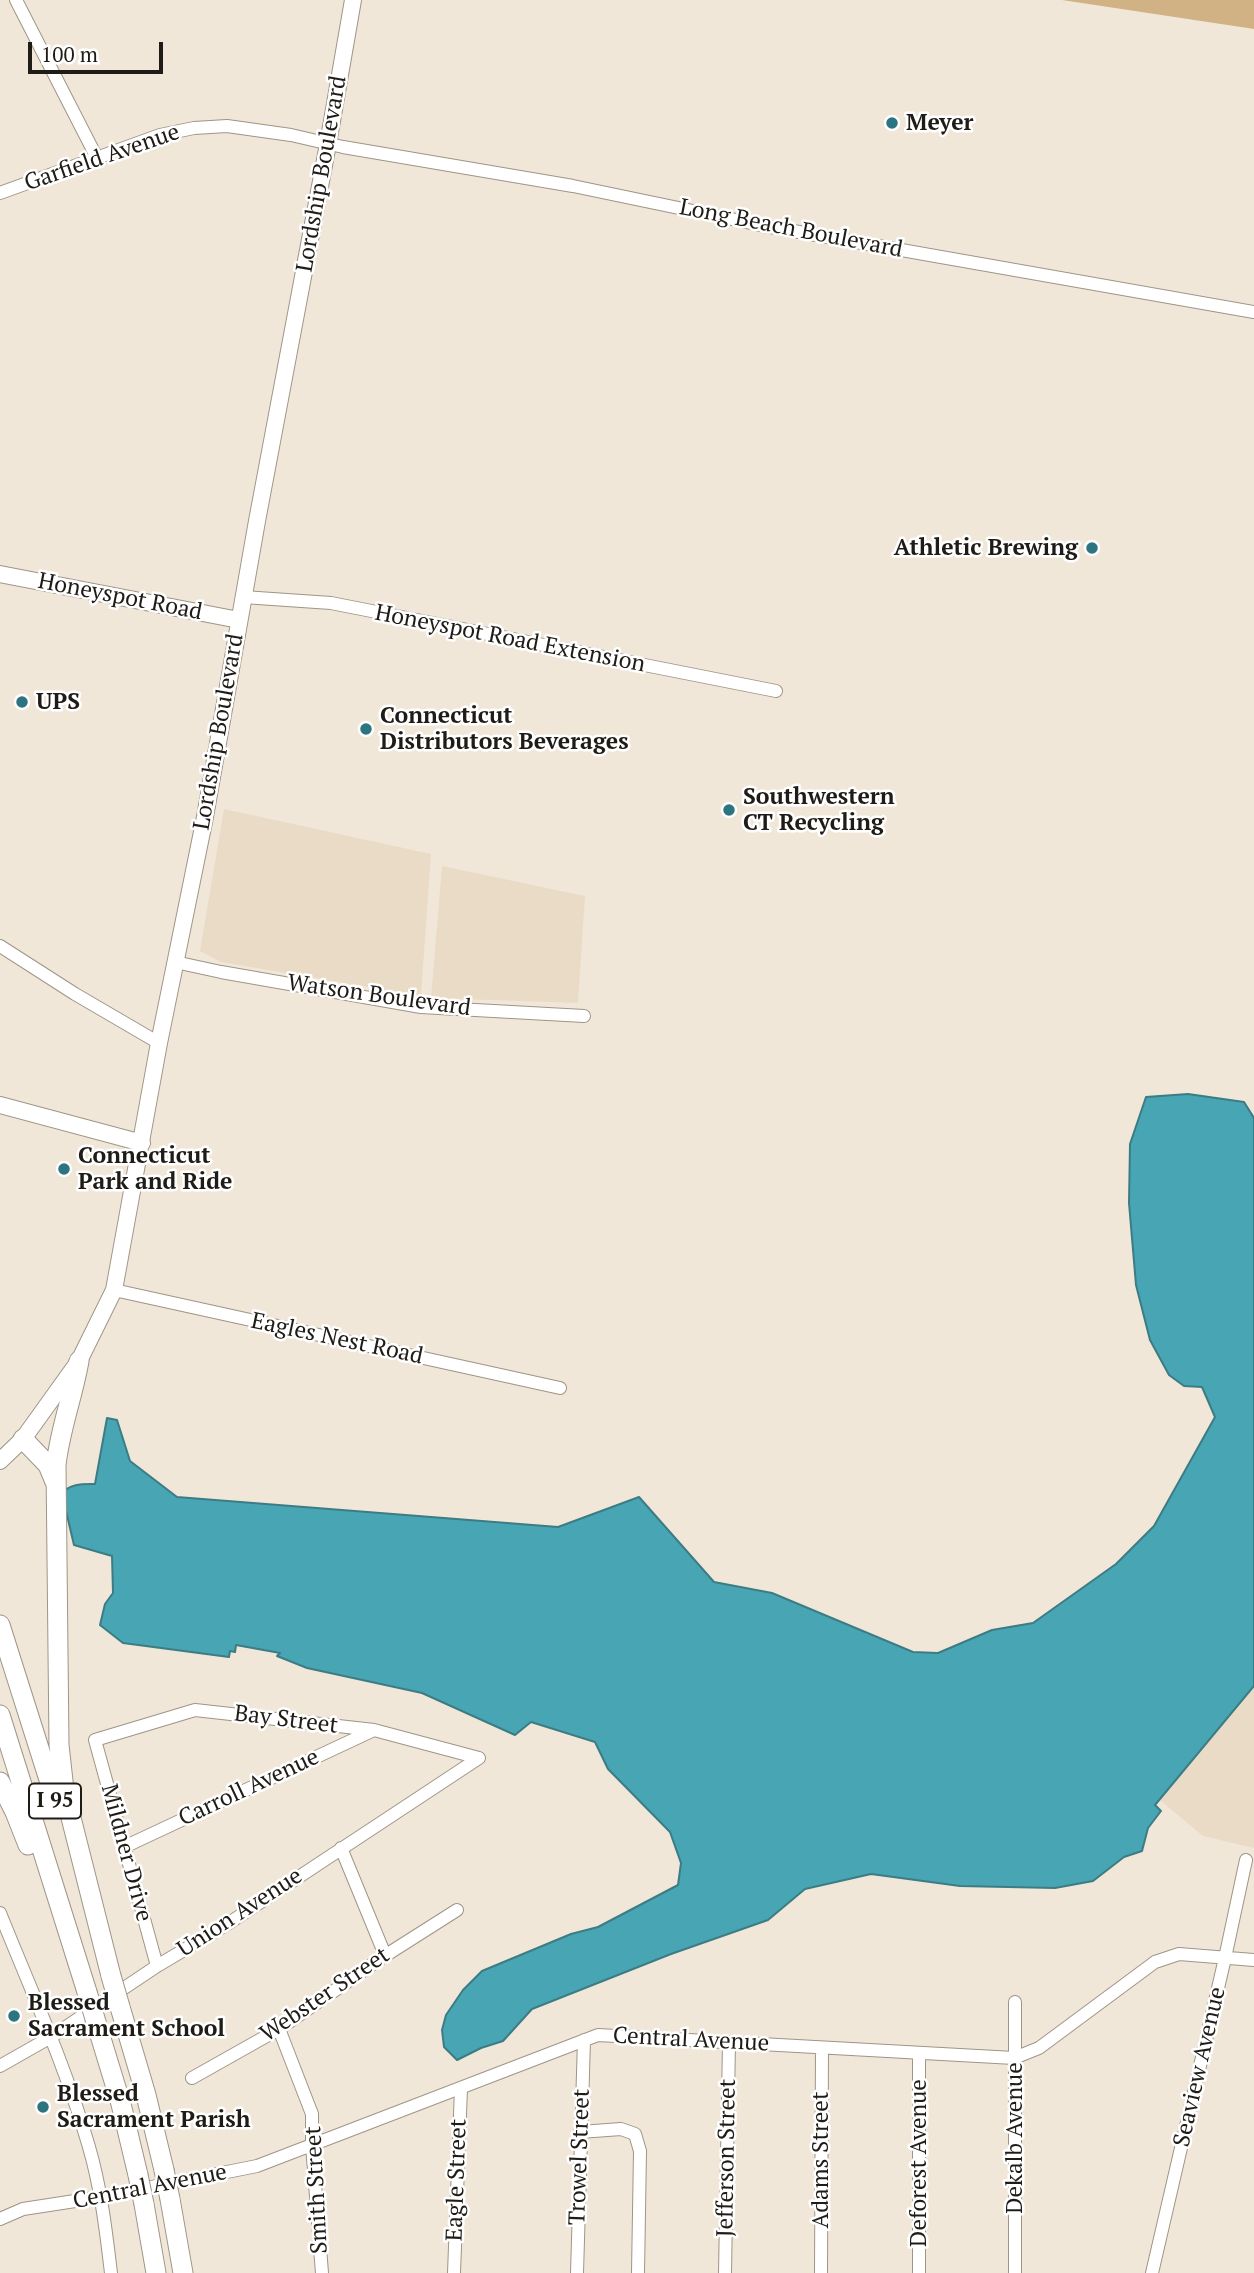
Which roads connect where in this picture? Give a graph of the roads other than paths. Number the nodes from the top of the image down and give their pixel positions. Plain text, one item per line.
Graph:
1 (16, 0) edge
2 (353, 0) edge
3 (328, 144) junction
4 (97, 158) junction
5 (0, 193) edge
6 (1254, 312) edge
7 (0, 574) edge
8 (243, 597) junction
9 (239, 620) junction
10 (776, 691) dead end
11 (0, 946) edge
12 (176, 962) junction
13 (584, 1016) dead end
14 (159, 1043) junction
15 (0, 1105) edge
16 (142, 1143) junction
17 (114, 1290) junction
18 (79, 1361) junction
19 (560, 1388) dead end
20 (23, 1439) junction
21 (0, 1461) edge
22 (55, 1487) junction
23 (0, 1625) edge
24 (0, 1715) edge
25 (374, 1730) junction
26 (95, 1740) joint
27 (479, 1758) joint
28 (0, 1782) edge
29 (124, 1847) junction
30 (341, 1848) junction
31 (1246, 1860) dead end
32 (457, 1910) dead end
33 (1, 1916) edge
34 (385, 1955) junction
35 (1225, 1958) junction
36 (1254, 1960) edge
37 (157, 1966) junction
38 (111, 1976) junction
39 (87, 1992) junction
40 (1015, 2002) dead end
41 (279, 2029) junction
42 (51, 2037) junction
43 (583, 2040) junction
44 (729, 2042) junction
45 (822, 2048) junction
46 (919, 2053) junction
47 (1014, 2058) junction
48 (0, 2066) edge
49 (192, 2078) dead end
50 (461, 2088) junction
51 (580, 2132) junction
52 (312, 2145) junction
53 (102, 2197) junction
54 (0, 2219) edge
55 (111, 2273) edge
56 (156, 2273) edge
57 (183, 2273) edge
58 (322, 2273) edge
59 (454, 2273) edge
60 (577, 2273) edge
61 (638, 2273) edge
62 (725, 2273) edge
63 (821, 2273) edge
64 (919, 2273) edge
65 (1015, 2273) edge
66 (1152, 2273) edge

1 - 4 street
2 - 3 main road, Lordship Boulevard
3 - 4 street, Garfield Avenue
3 - 6 street, Long Beach Boulevard
3 - 8 main road, Lordship Boulevard
4 - 5 street, Garfield Avenue
7 - 9 main road, Honeyspot Road
8 - 9 main road, Lordship Boulevard
8 - 10 street, Honeyspot Road Extension
9 - 12 main road, Lordship Boulevard
11 - 14 street
12 - 13 street, Watson Boulevard
12 - 14 main road, Lordship Boulevard
14 - 16 main road, Lordship Boulevard
15 - 16 main road
16 - 17 main road, Lordship Boulevard
17 - 18 main road, Lordship Boulevard
17 - 19 street, Eagles Nest Road
18 - 20 main road, Lordship Boulevard
18 - 22 highway
20 - 21 main road, Lordship Boulevard
20 - 22 highway
22 - 38 highway
23 - 38 highway, I 95
24 - 39 highway, I 95
25 - 26 street, Bay Street
25 - 27 street, Bay Street
25 - 29 street, Carroll Avenue
26 - 29 street, Mildner Drive
27 - 30 street, Union Avenue
28 - 39 highway
29 - 37 street, Mildner Drive
30 - 34 street
30 - 37 street, Union Avenue
31 - 35 street, Seaview Avenue
32 - 34 street, Webster Street
33 - 42 street
34 - 41 street, Webster Street
35 - 36 street, Central Avenue
35 - 47 street, Central Avenue
35 - 66 street, Seaview Avenue
37 - 42 street, Union Avenue
38 - 57 highway, I 95, bridge
39 - 56 highway, I 95, bridge
40 - 47 street, Dekalb Avenue
41 - 49 street, Webster Street
41 - 52 street, Smith Street
42 - 48 street, Union Avenue
42 - 53 street
43 - 44 street, Central Avenue
43 - 50 street, Central Avenue
43 - 51 street, Trowel Street
44 - 45 street, Central Avenue
44 - 62 street, Jefferson Street
45 - 46 street, Central Avenue
45 - 63 street, Adams Street
46 - 47 street, Central Avenue
46 - 64 street, Deforest Avenue
47 - 65 street, Dekalb Avenue
50 - 52 street, Central Avenue
50 - 59 street, Eagle Street
51 - 60 street, Trowel Street
51 - 61 street
52 - 53 street, Central Avenue
52 - 58 street, Smith Street
53 - 54 street, Central Avenue
53 - 55 street

